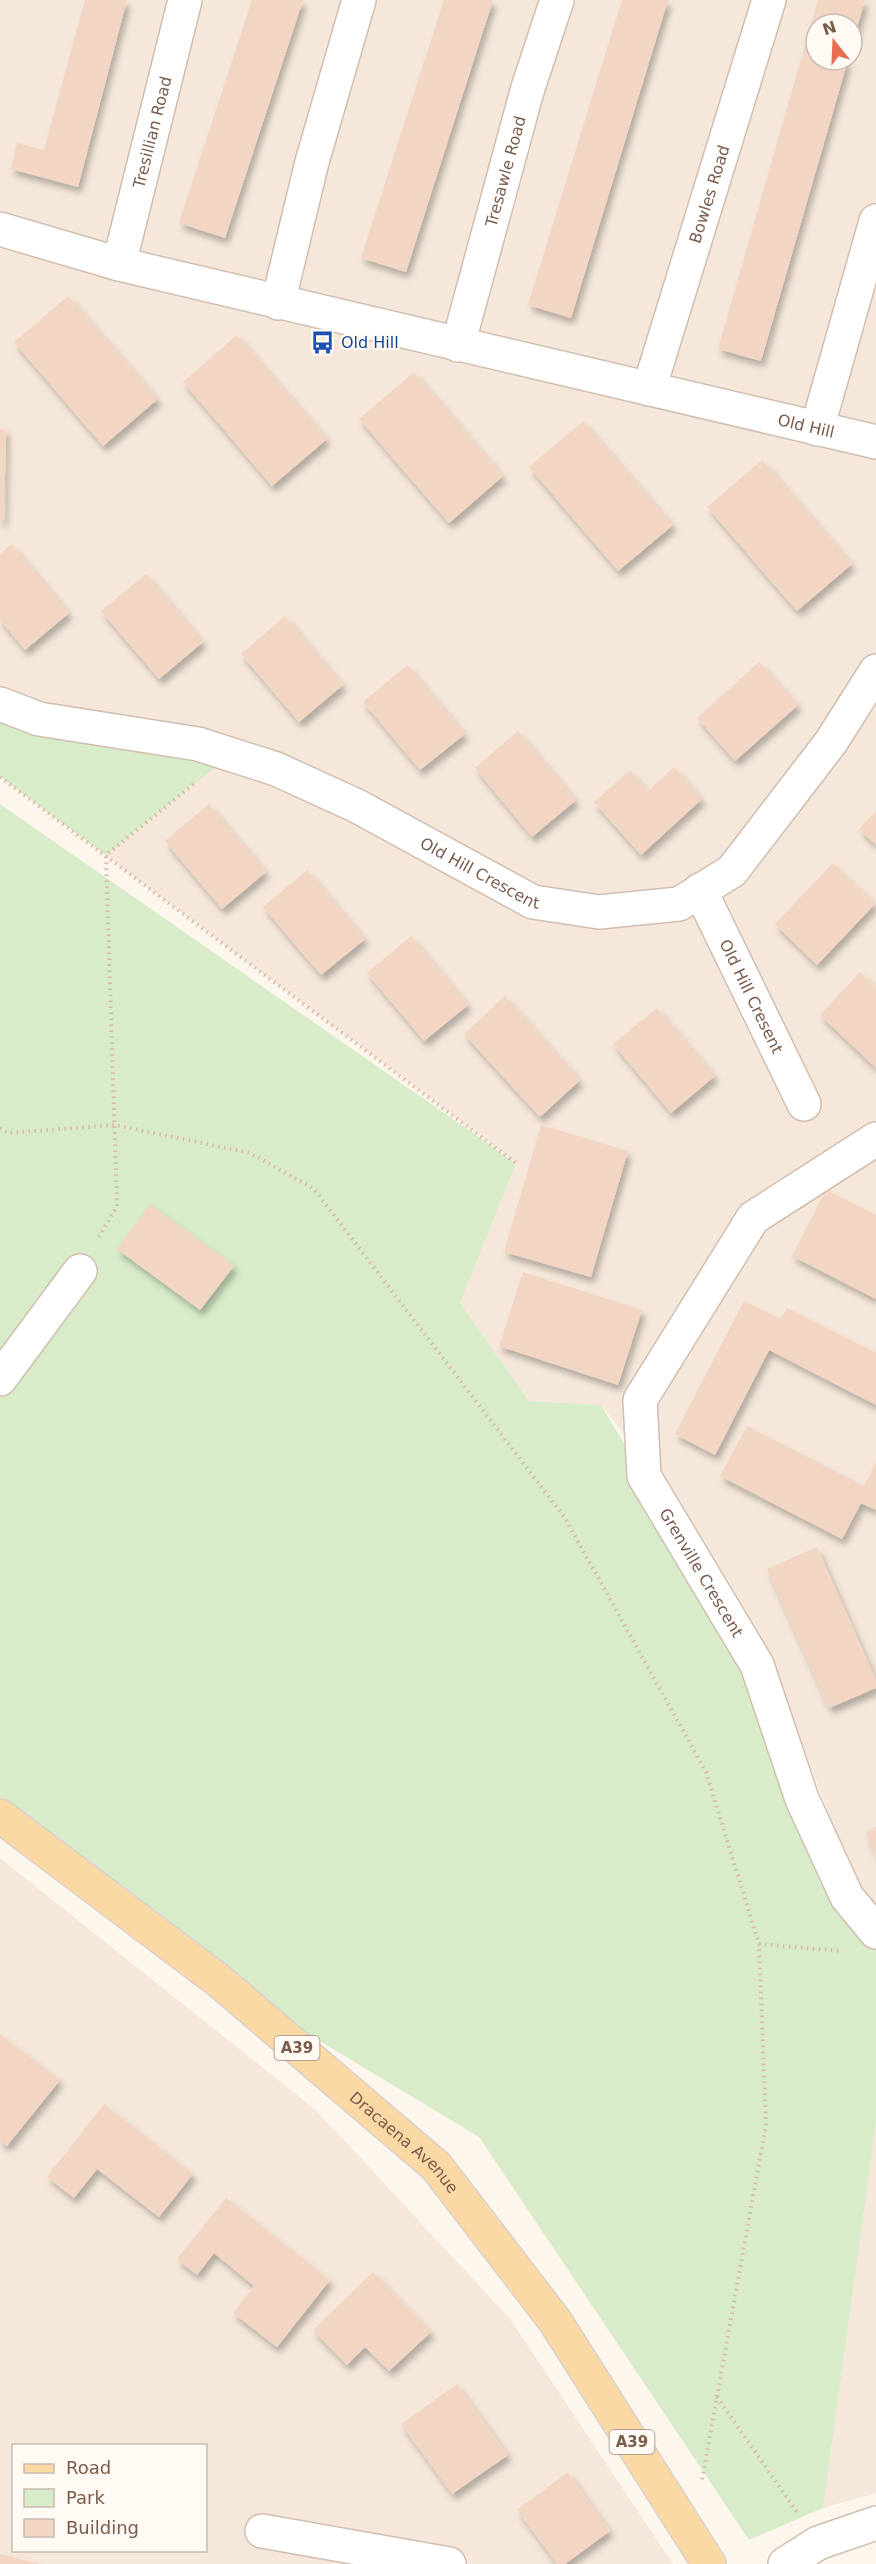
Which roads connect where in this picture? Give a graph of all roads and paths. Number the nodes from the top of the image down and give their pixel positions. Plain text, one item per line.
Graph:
1 (184, 0) edge
2 (359, 0) edge
3 (556, 0) edge
4 (769, 0) edge
5 (876, 221) edge
6 (0, 229) edge
7 (119, 264) junction
8 (278, 303) junction
9 (458, 345) junction
10 (649, 389) junction
11 (817, 429) junction
12 (876, 442) edge
13 (876, 671) edge
14 (0, 704) edge
15 (231, 754) junction
16 (0, 777) edge
17 (106, 855) junction
18 (700, 890) junction
19 (804, 1104) dead end
20 (115, 1125) junction
21 (0, 1128) edge
22 (876, 1139) edge
23 (516, 1163) dead end
24 (117, 1206) dead end
25 (80, 1271) dead end
26 (0, 1379) edge
27 (0, 1816) edge
28 (864, 1942) edge
29 (759, 1944) junction
30 (717, 2396) junction
31 (876, 2523) edge
32 (262, 2532) dead end
33 (692, 2537) junction
34 (818, 2543) junction
35 (449, 2564) edge
36 (709, 2564) edge
37 (785, 2564) edge

1 - 7 street, Tresillian Road
2 - 8 street
3 - 9 street, Tresawle Road
4 - 10 street, Bowles Road
5 - 11 street
6 - 7 street, Old Hill
7 - 8 street, Old Hill
8 - 9 street, Old Hill
9 - 10 street, Old Hill
10 - 11 street, Old Hill
11 - 12 street, Old Hill
13 - 18 street, Old Hill Crescent
14 - 15 street, Old Hill Crescent
15 - 17 path
15 - 18 street, Old Hill Crescent
16 - 17 path
17 - 20 path
17 - 23 path
18 - 19 street, Old Hill Cresent
20 - 21 path
20 - 24 path
20 - 29 path
22 - 28 street, Grenville Crescent
25 - 26 street
27 - 33 main road, Dracaena Avenue / A39
28 - 29 path
29 - 30 path
30 - 33 path
30 - 34 path
31 - 34 street
32 - 35 street
33 - 36 main road, Dracaena Avenue / A39
34 - 37 street

